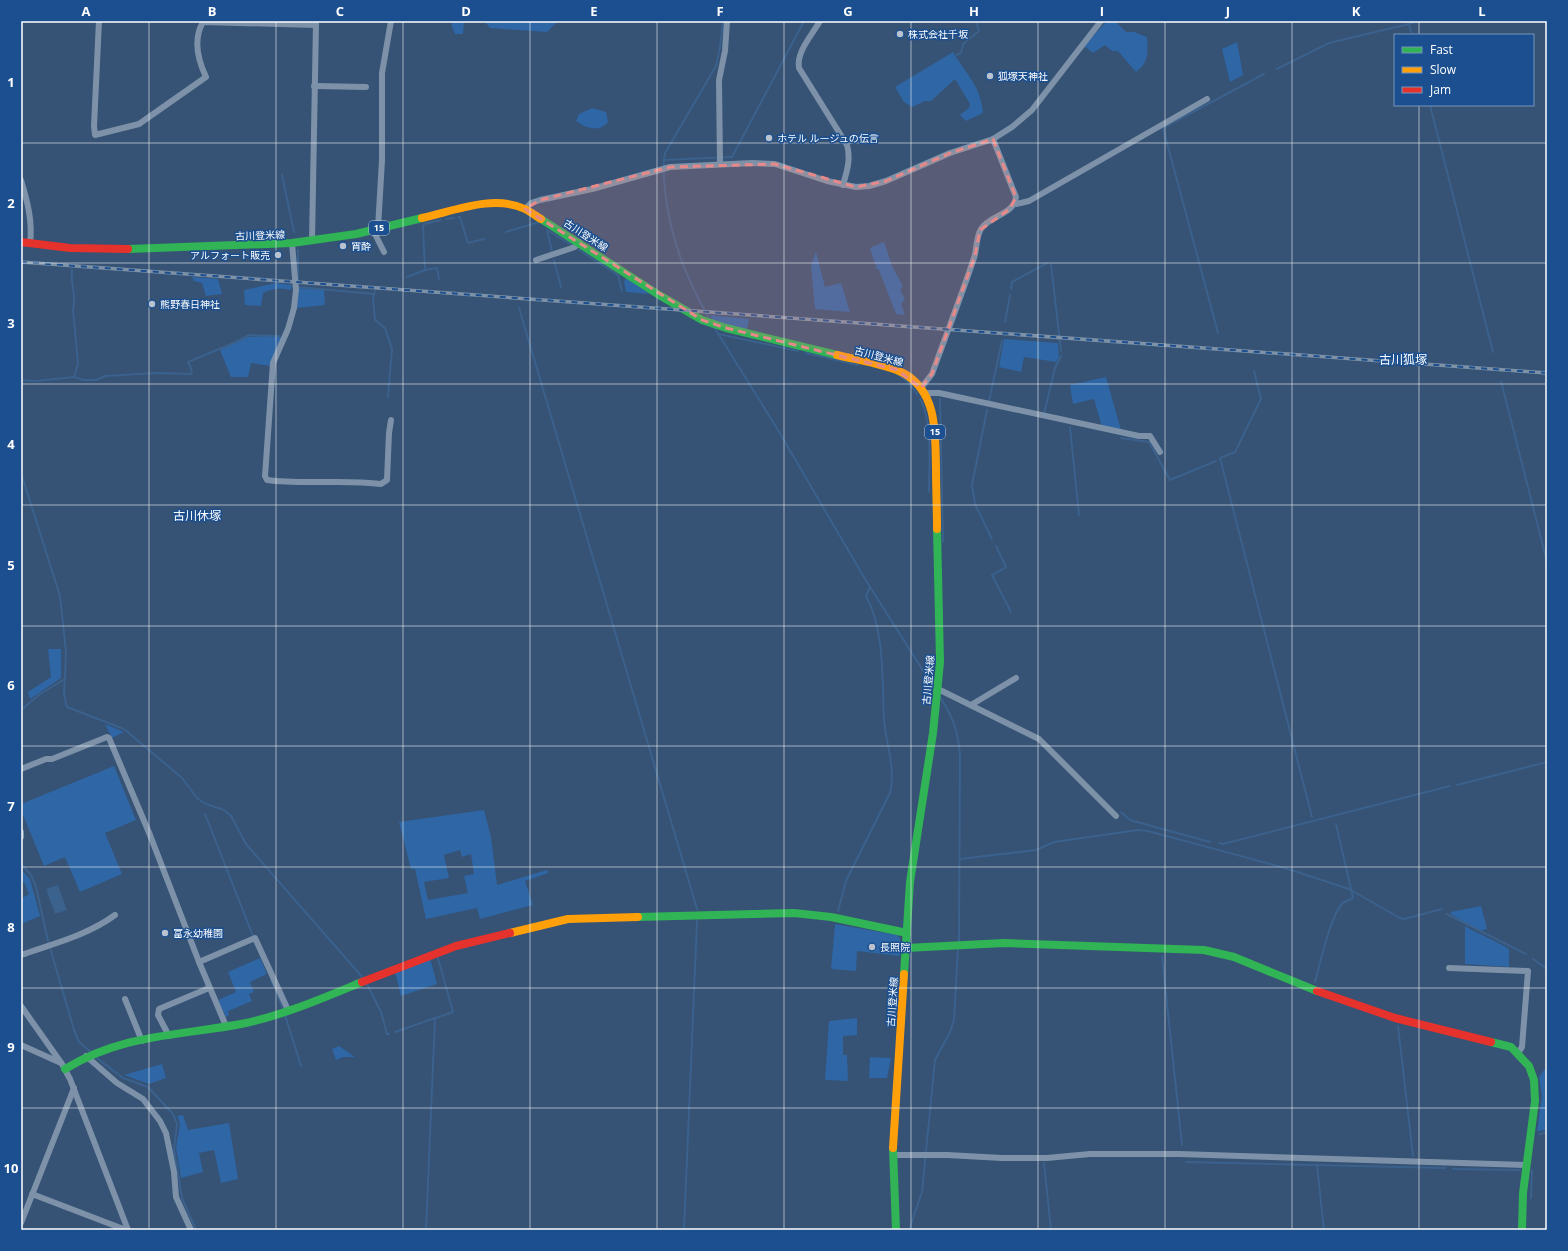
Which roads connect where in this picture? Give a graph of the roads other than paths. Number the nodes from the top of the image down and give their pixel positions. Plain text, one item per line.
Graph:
1 (99, 21) edge
2 (391, 21) edge
3 (728, 21) edge
4 (820, 21) edge
5 (1101, 21) edge
6 (316, 23) edge
7 (314, 86) junction
8 (366, 87) dead end
9 (1207, 99) dead end
10 (993, 139) junction
11 (720, 163) junction
12 (21, 180) edge
13 (844, 185) junction
14 (1016, 204) junction
15 (525, 209) junction
16 (376, 229) junction
17 (312, 241) junction
18 (579, 242) junction
19 (25, 243) edge
20 (292, 243) junction
21 (384, 252) dead end
22 (536, 260) dead end
23 (924, 391) junction
24 (391, 420) dead end
25 (1160, 452) dead end
26 (1016, 678) dead end
27 (938, 692) junction
28 (971, 705) junction
29 (21, 769) edge
30 (1116, 816) dead end
31 (21, 832) edge
32 (21, 837) edge
33 (115, 915) dead end
34 (907, 933) junction
35 (906, 948) junction
36 (21, 955) edge
37 (199, 962) junction
38 (1448, 968) dead end
39 (209, 988) junction
40 (124, 999) dead end
41 (21, 1006) edge
42 (285, 1011) junction
43 (226, 1026) junction
44 (168, 1036) junction
45 (142, 1041) junction
46 (21, 1045) edge
47 (1518, 1053) junction
48 (87, 1056) junction
49 (64, 1066) junction
50 (74, 1088) junction
51 (893, 1154) junction
52 (1526, 1164) junction
53 (32, 1194) junction
54 (21, 1223) edge
55 (127, 1230) edge
56 (191, 1230) edge
57 (896, 1230) edge
58 (1522, 1230) edge

1 - 6 street
2 - 16 street
3 - 11 street
4 - 13 street
5 - 10 street
6 - 7 street
7 - 8 street
7 - 17 street
9 - 14 street
10 - 13 street
10 - 14 street
11 - 13 street
11 - 15 street
12 - 19 street
14 - 23 street
15 - 16 main road, 古川登米線 / 15
15 - 18 main road, 古川登米線 / 15
16 - 17 main road, 古川登米線 / 15
16 - 21 street
17 - 20 main road, 古川登米線 / 15
18 - 22 street
18 - 23 main road, 古川登米線 / 15
19 - 20 main road, 古川登米線 / 15
20 - 24 street
23 - 25 street
23 - 27 main road, 古川登米線 / 15
26 - 28 street
27 - 28 street
27 - 34 main road, 古川登米線 / 15
28 - 30 street
29 - 37 street
31 - 32 street
33 - 36 street
34 - 35 main road, 古川登米線 / 15
34 - 42 main road
35 - 47 main road
35 - 51 main road, 古川登米線 / 15
37 - 39 street
37 - 42 street
38 - 47 street
39 - 43 street
39 - 44 street
40 - 45 street
41 - 49 street
42 - 43 main road
43 - 44 main road
44 - 45 main road
45 - 48 main road
46 - 49 street
47 - 52 main road
48 - 49 main road
48 - 56 street
49 - 50 street
50 - 53 street
50 - 55 street
51 - 52 street
51 - 57 main road, 古川登米線 / 15
52 - 58 main road
53 - 54 street
53 - 55 street

